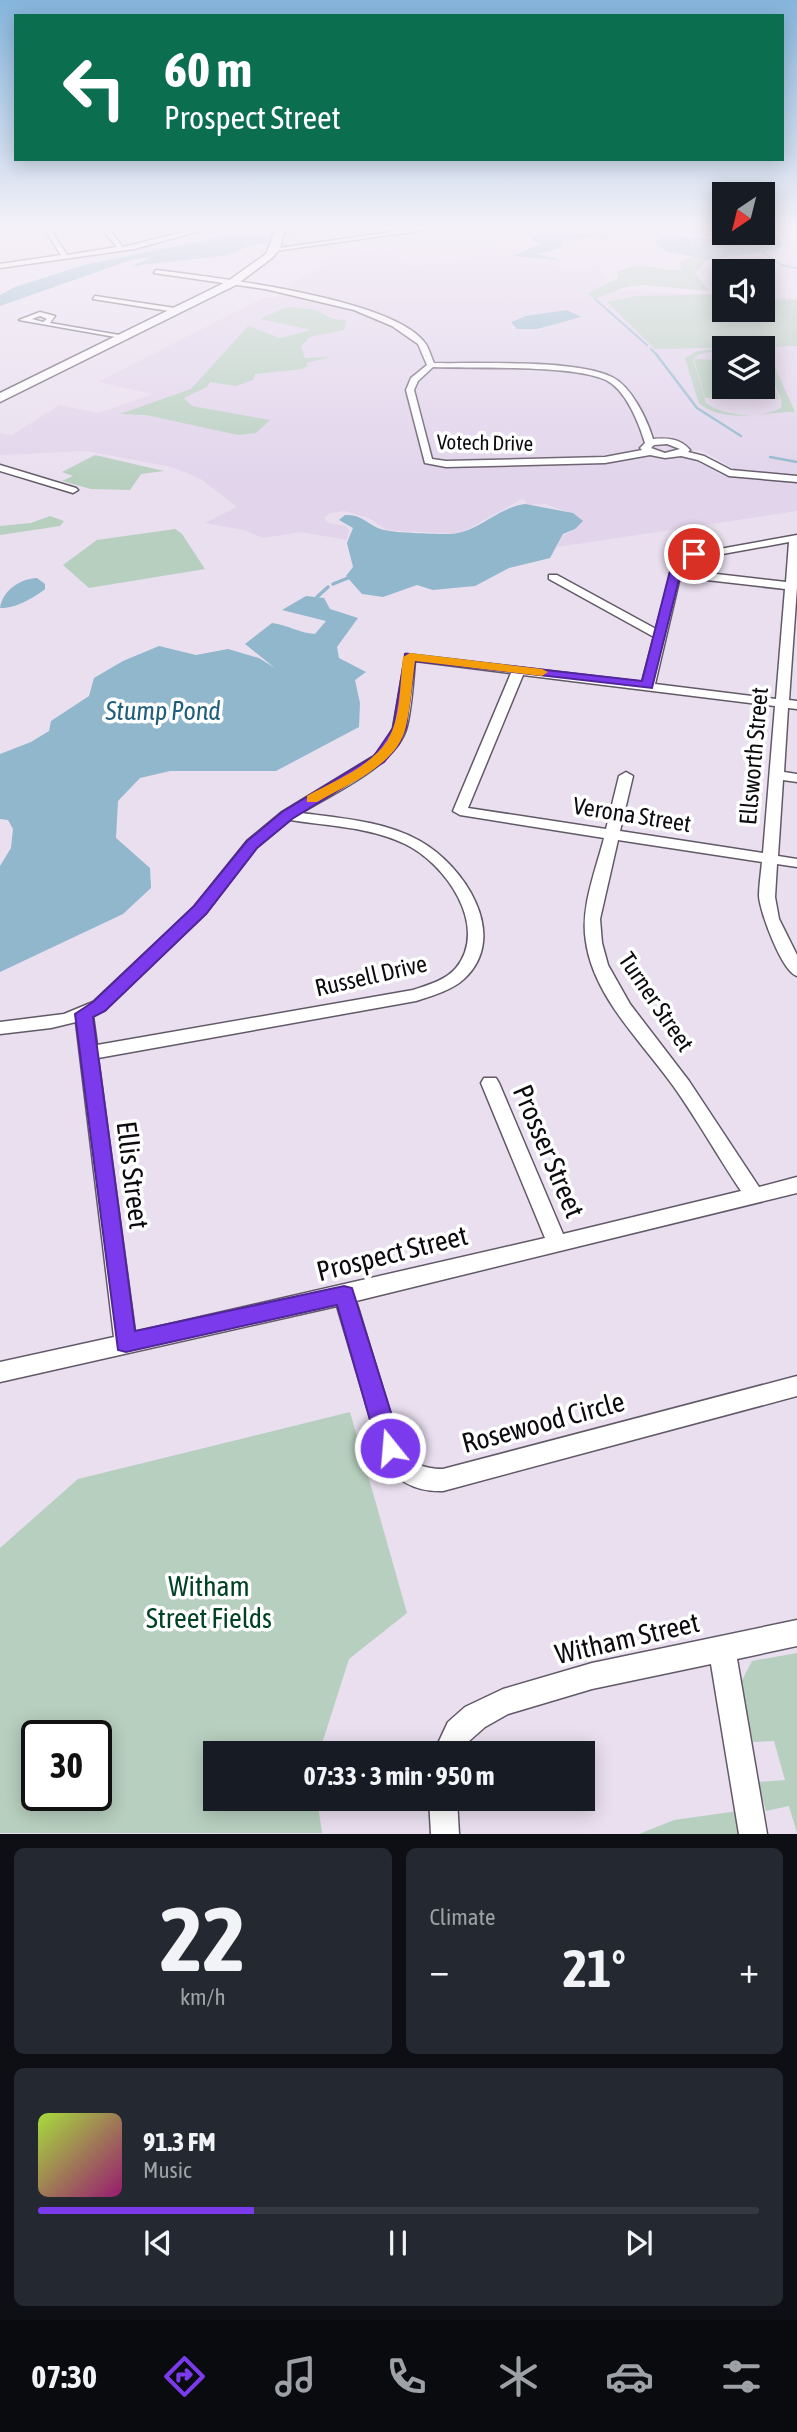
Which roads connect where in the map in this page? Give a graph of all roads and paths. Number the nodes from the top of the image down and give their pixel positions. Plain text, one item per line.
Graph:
1 (170, 313) edge
2 (366, 313) edge
3 (44, 324) dead end
4 (121, 336) junction
5 (431, 365) junction
6 (0, 398) edge
7 (649, 447) junction
8 (0, 468) edge
9 (797, 479) edge
10 (74, 489) dead end
11 (796, 538) edge
12 (675, 573) junction
13 (553, 577) dead end
14 (792, 586) junction
15 (659, 635) junction
16 (792, 643) edge
17 (519, 670) junction
18 (648, 685) junction
19 (782, 703) junction
20 (797, 705) edge
21 (775, 775) junction
22 (626, 776) dead end
23 (797, 778) edge
24 (287, 816) junction
25 (611, 835) junction
26 (768, 859) junction
27 (797, 863) edge
28 (797, 971) edge
29 (84, 1014) junction
30 (0, 1028) edge
31 (89, 1053) junction
32 (490, 1083) dead end
33 (797, 1185) edge
34 (754, 1195) junction
35 (556, 1241) junction
36 (344, 1295) junction
37 (126, 1343) junction
38 (0, 1372) edge
39 (797, 1386) edge
40 (797, 1633) edge
41 (722, 1649) junction
42 (454, 1741) edge
43 (444, 1811) edge
44 (445, 1833) edge
45 (753, 1833) edge

1 - 4 street
2 - 5 street
3 - 4 street
4 - 6 street
5 - 7 street
5 - 7 street, Votech Drive
7 - 9 street
8 - 10 street
11 - 12 street
11 - 14 street, Ellsworth Street
12 - 14 street
12 - 15 street
13 - 15 street
14 - 16 street, Ellsworth Street
15 - 18 street
16 - 19 street, Ellsworth Street
17 - 18 street
17 - 24 street
17 - 25 street, Verona Street
18 - 19 street
19 - 20 street
19 - 21 street, Ellsworth Street
21 - 23 street
21 - 26 street, Ellsworth Street
22 - 25 street, Turner Street
24 - 29 street
24 - 31 street, Russell Drive
25 - 26 street, Verona Street
25 - 34 street, Turner Street
26 - 27 street, Verona Street
26 - 28 street, Ellsworth Street
29 - 30 street
29 - 31 street, Ellis Street
31 - 37 street, Ellis Street
32 - 35 street, Prosser Street
33 - 34 street, Prospect Street
34 - 35 street, Prospect Street
35 - 36 street, Prospect Street
36 - 37 street, Prospect Street
36 - 39 street, Rosewood Circle
37 - 38 street, Prospect Street
40 - 41 street, Witham Street
41 - 42 street, Witham Street
41 - 45 street
43 - 44 street

